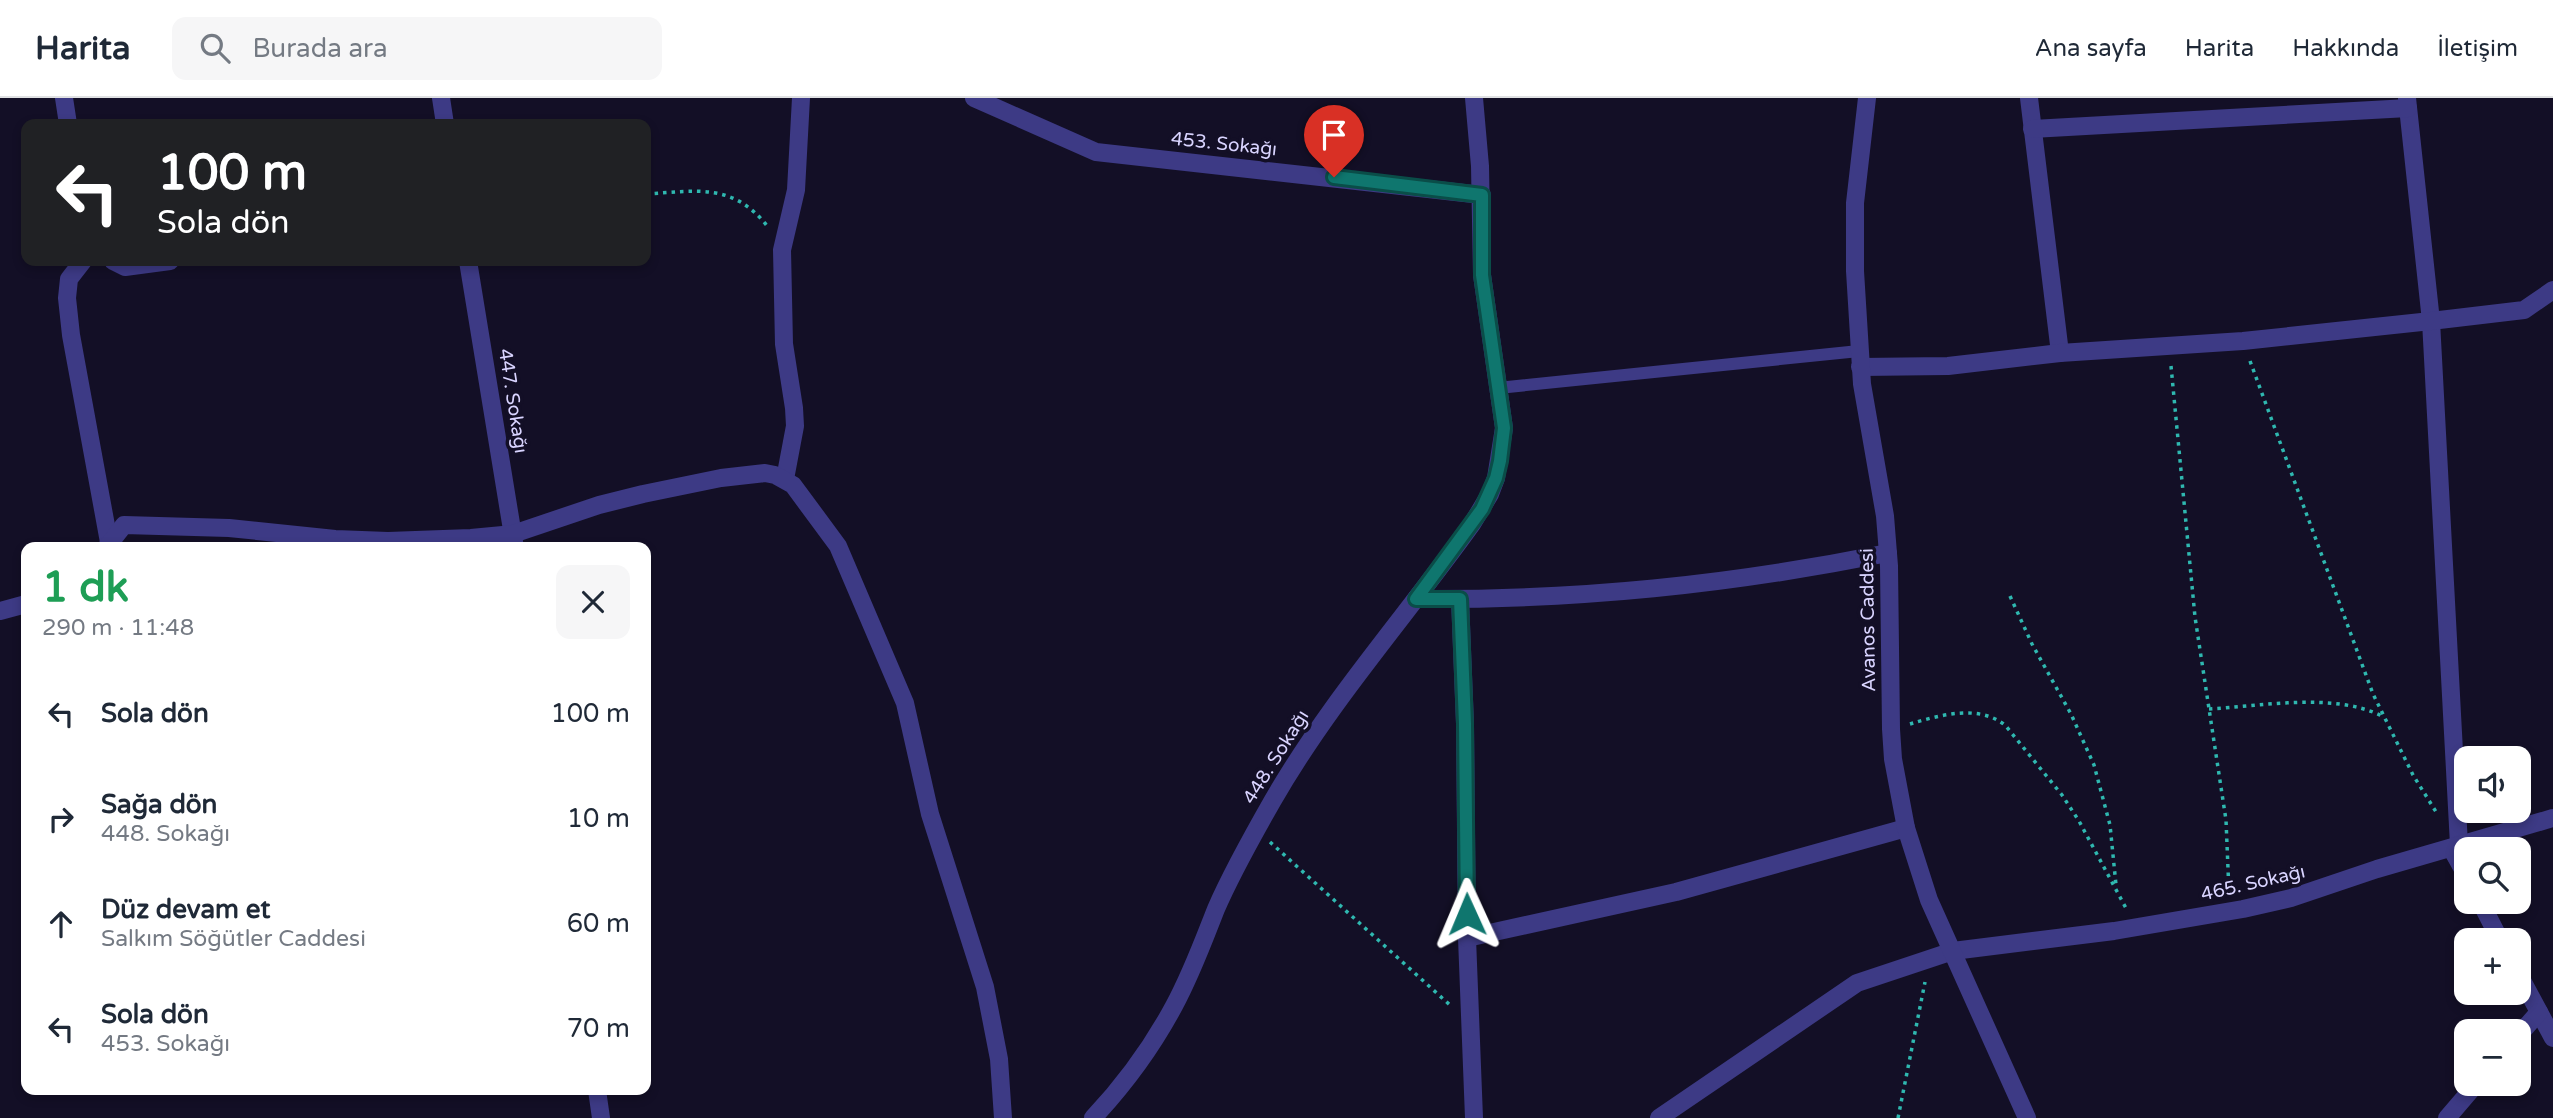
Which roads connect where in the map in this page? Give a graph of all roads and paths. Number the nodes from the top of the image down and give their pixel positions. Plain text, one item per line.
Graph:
1 (64, 98) edge
2 (441, 98) edge
3 (802, 98) edge
4 (974, 98) edge
5 (1474, 98) edge
6 (1867, 98) edge
7 (2029, 98) edge
8 (2407, 103) edge
9 (67, 119) edge
10 (443, 119) edge
11 (2032, 129) junction
12 (651, 194) edge
13 (1482, 195) junction
14 (782, 250) junction
15 (78, 266) edge
16 (469, 266) edge
17 (2553, 290) edge
18 (2431, 321) junction
19 (2243, 341) junction
20 (2169, 346) junction
21 (2060, 353) junction
22 (1860, 359) junction
23 (1498, 388) junction
24 (785, 479) junction
25 (514, 541) edge
26 (107, 542) edge
27 (110, 542) edge
28 (1888, 552) junction
29 (2010, 596) dead end
30 (1416, 599) junction
31 (1460, 599) junction
32 (21, 605) edge
33 (0, 611) edge
34 (2209, 709) junction
35 (2384, 717) junction
36 (1891, 729) junction
37 (2553, 818) edge
38 (1906, 828) junction
39 (1256, 830) junction
40 (2455, 837) edge
41 (2486, 837) edge
42 (2454, 844) edge
43 (2454, 846) edge
44 (2230, 912) junction
45 (1467, 937) junction
46 (1953, 951) junction
47 (1930, 959) junction
48 (2531, 997) edge
49 (2539, 1012) junction
50 (2531, 1021) edge
51 (1471, 1024) junction
52 (2553, 1038) edge
53 (598, 1095) edge
54 (2466, 1096) edge
55 (601, 1118) edge
56 (1003, 1118) edge
57 (1093, 1118) edge
58 (1475, 1118) edge
59 (1659, 1118) edge
60 (1898, 1118) edge
61 (2027, 1118) edge
62 (2447, 1118) edge

1 - 9 street
2 - 10 street
3 - 14 street
4 - 13 street, 453. Sokağı
5 - 13 street, 448. Sokağı
6 - 22 street, Avanos Caddesi
7 - 11 street
8 - 11 street
8 - 18 street
11 - 21 street
12 - 14 path
13 - 23 street, 448. Sokağı
14 - 24 street
15 - 26 street
16 - 25 street, 447. Sokağı
17 - 18 street
18 - 19 street
18 - 40 street
19 - 20 street
19 - 35 path
20 - 21 street
20 - 34 path
21 - 22 street
22 - 23 lane
22 - 28 street, Avanos Caddesi
23 - 30 street, 448. Sokağı
24 - 25 street
24 - 56 street
25 - 27 street
28 - 31 street
28 - 36 street, Avanos Caddesi
29 - 36 path
30 - 31 street
30 - 39 street, 448. Sokağı
31 - 45 street
32 - 33 street
34 - 35 path
34 - 44 path
35 - 42 path
36 - 38 street, Avanos Caddesi
37 - 41 street, 465. Sokağı
38 - 45 street
38 - 46 street, Avanos Caddesi
39 - 51 path
39 - 57 street, 448. Sokağı
43 - 44 street, 465. Sokağı
44 - 46 street, 465. Sokağı
45 - 51 street
46 - 47 street, 465. Sokağı
46 - 61 street, Avanos Caddesi
47 - 59 street, 465. Sokağı
47 - 60 path
48 - 49 street
49 - 50 street
49 - 52 street
51 - 58 street
53 - 55 street
54 - 62 street

